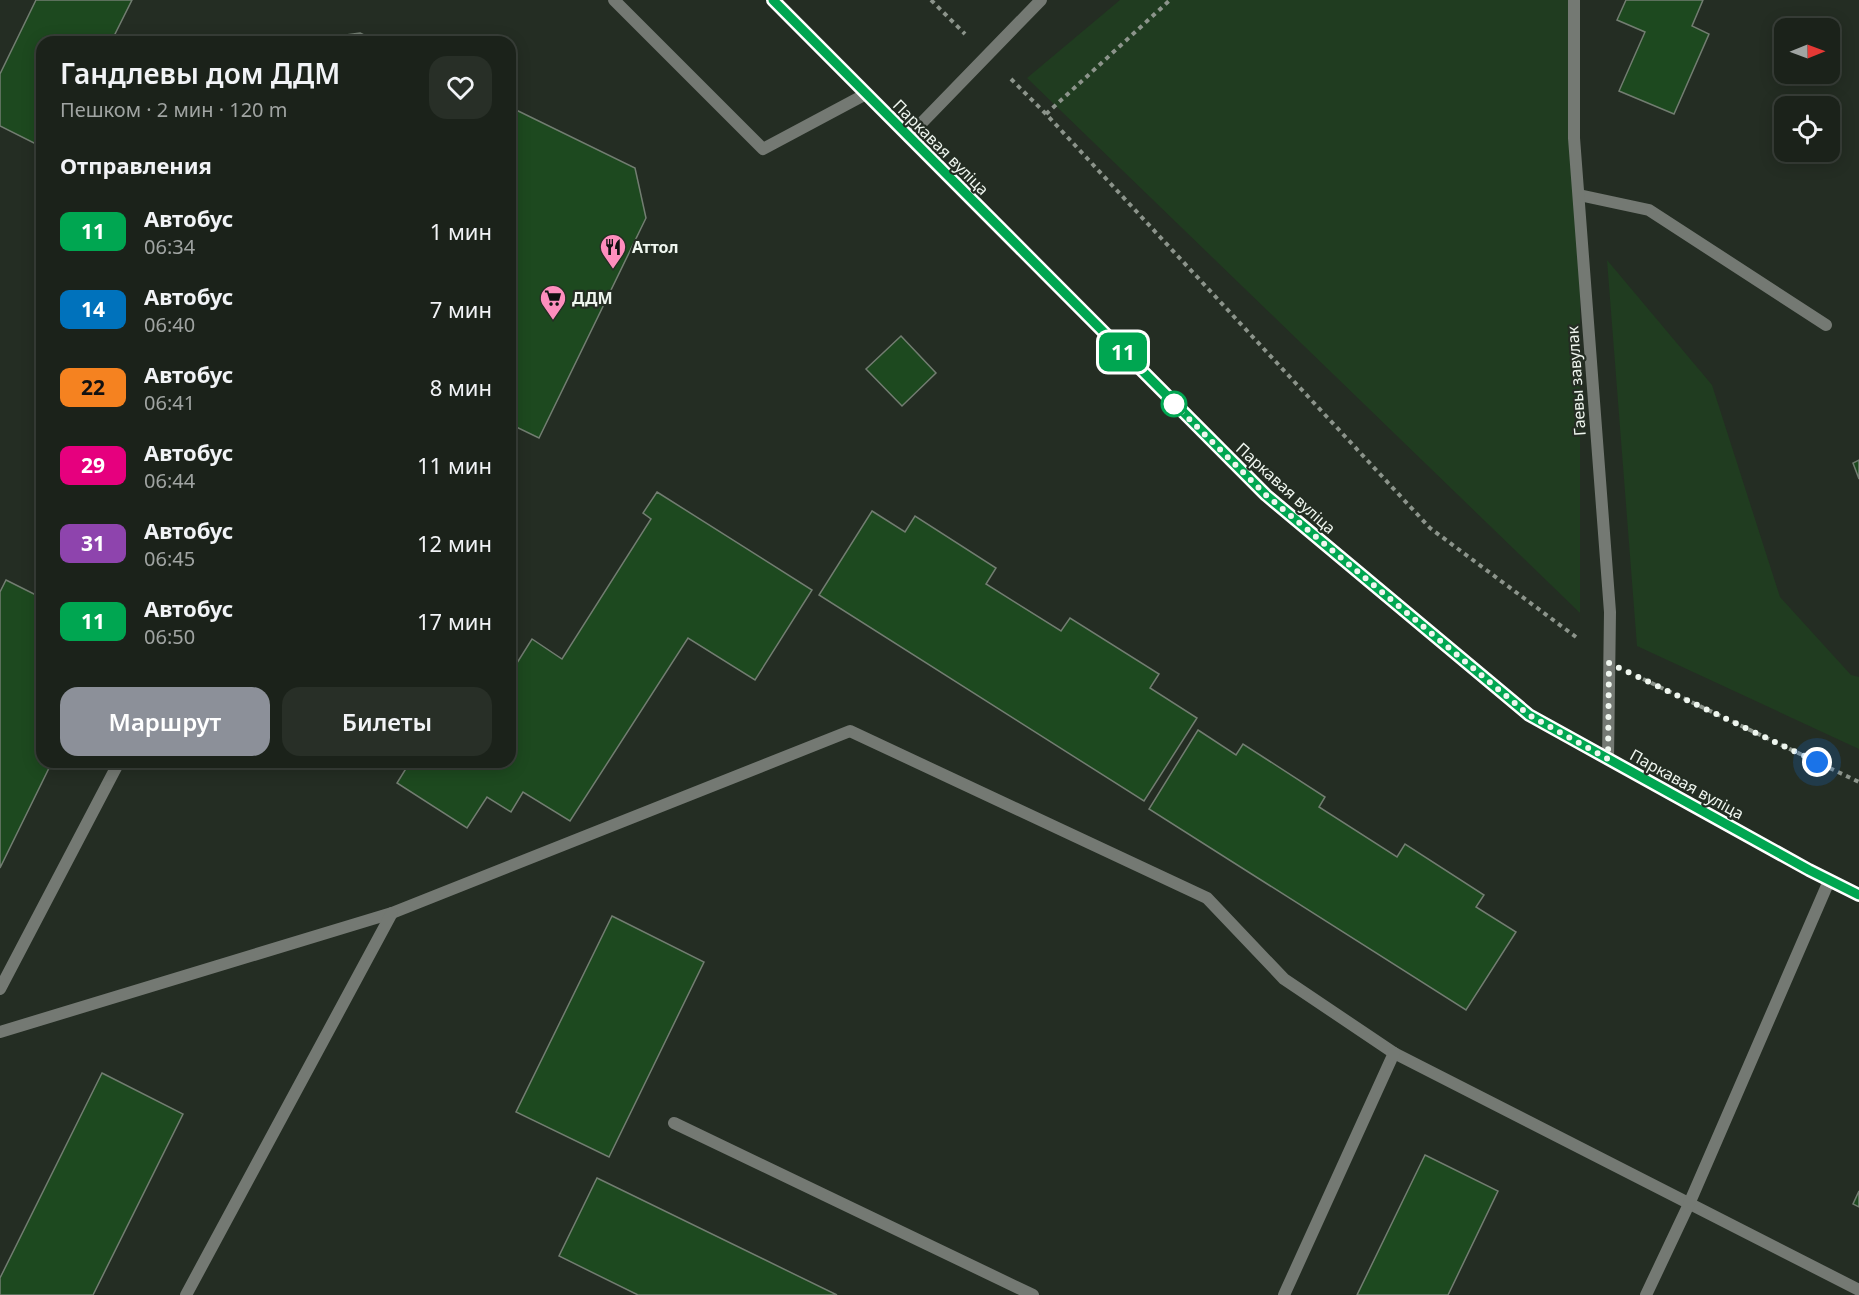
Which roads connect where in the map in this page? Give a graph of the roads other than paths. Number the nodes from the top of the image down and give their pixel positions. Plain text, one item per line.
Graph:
1 (614, 0) edge
2 (773, 0) edge
3 (1041, 0) edge
4 (1574, 0) edge
5 (866, 94) junction
6 (908, 137) junction
7 (1579, 195) junction
8 (1826, 325) dead end
9 (1608, 759) junction
10 (116, 768) edge
11 (1829, 881) junction
12 (1859, 895) edge
13 (392, 913) junction
14 (0, 989) edge
15 (0, 1032) edge
16 (1394, 1053) junction
17 (674, 1123) dead end
18 (1689, 1204) junction
19 (1859, 1290) edge
20 (186, 1295) edge
21 (1033, 1295) edge
22 (1284, 1295) edge
23 (1646, 1295) edge

1 - 5 street
2 - 5 main road, Паркавая вуліца
3 - 6 street
4 - 7 street, Гаевы завулак
5 - 6 main road, Паркавая вуліца
6 - 9 main road, Паркавая вуліца
7 - 8 street
7 - 9 street, Гаевы завулак
9 - 11 main road, Паркавая вуліца
10 - 14 street
11 - 12 main road, Паркавая вуліца
11 - 18 street
13 - 15 street
13 - 16 street
13 - 20 street
16 - 18 street
16 - 22 street
17 - 21 street
18 - 19 street
18 - 23 street

